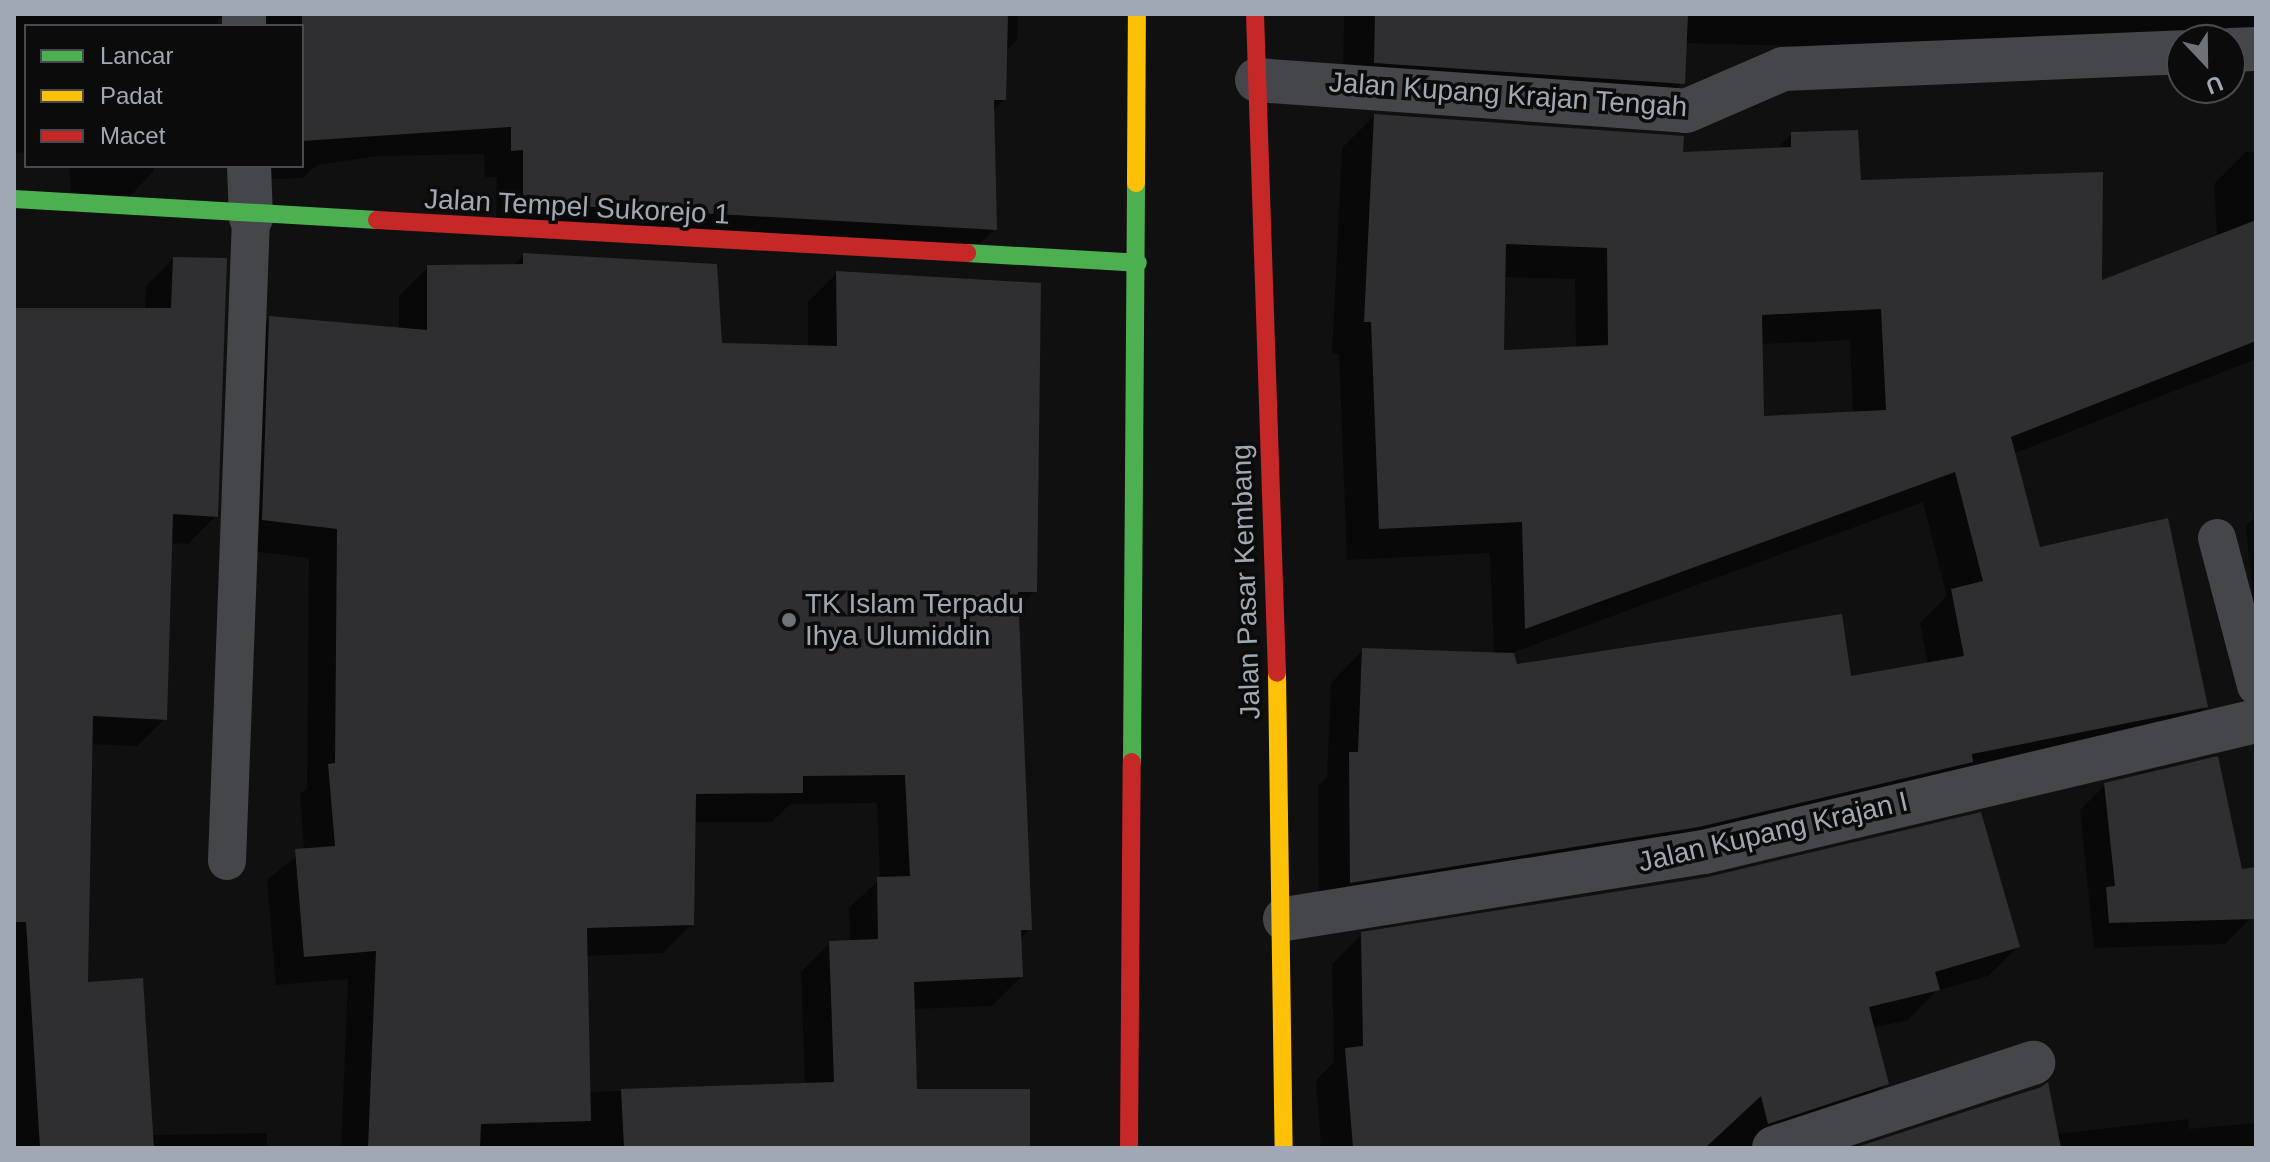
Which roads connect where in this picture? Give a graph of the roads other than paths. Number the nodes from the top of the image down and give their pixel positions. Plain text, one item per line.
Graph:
1 (1137, 14) edge
2 (1255, 14) edge
3 (2166, 53) edge
4 (1257, 80) junction
5 (249, 168) edge
6 (14, 199) edge
7 (251, 218) junction
8 (1138, 263) junction
9 (2217, 538) dead end
10 (2256, 686) edge
11 (2256, 721) edge
12 (227, 861) dead end
13 (1285, 919) junction
14 (2033, 1063) dead end
15 (1129, 1148) edge
16 (1284, 1148) edge
17 (1774, 1148) edge

1 - 8 main road
2 - 4 main road, Jalan Pasar Kembang
3 - 4 street, Jalan Kupang Krajan Tengah
4 - 13 main road, Jalan Pasar Kembang
5 - 7 street
6 - 7 main road, Jalan Tempel Sukorejo 1
7 - 8 main road, Jalan Tempel Sukorejo 1
7 - 12 lane
8 - 15 main road
9 - 10 lane
11 - 13 street, Jalan Kupang Krajan I
13 - 16 main road, Jalan Pasar Kembang
14 - 17 street

